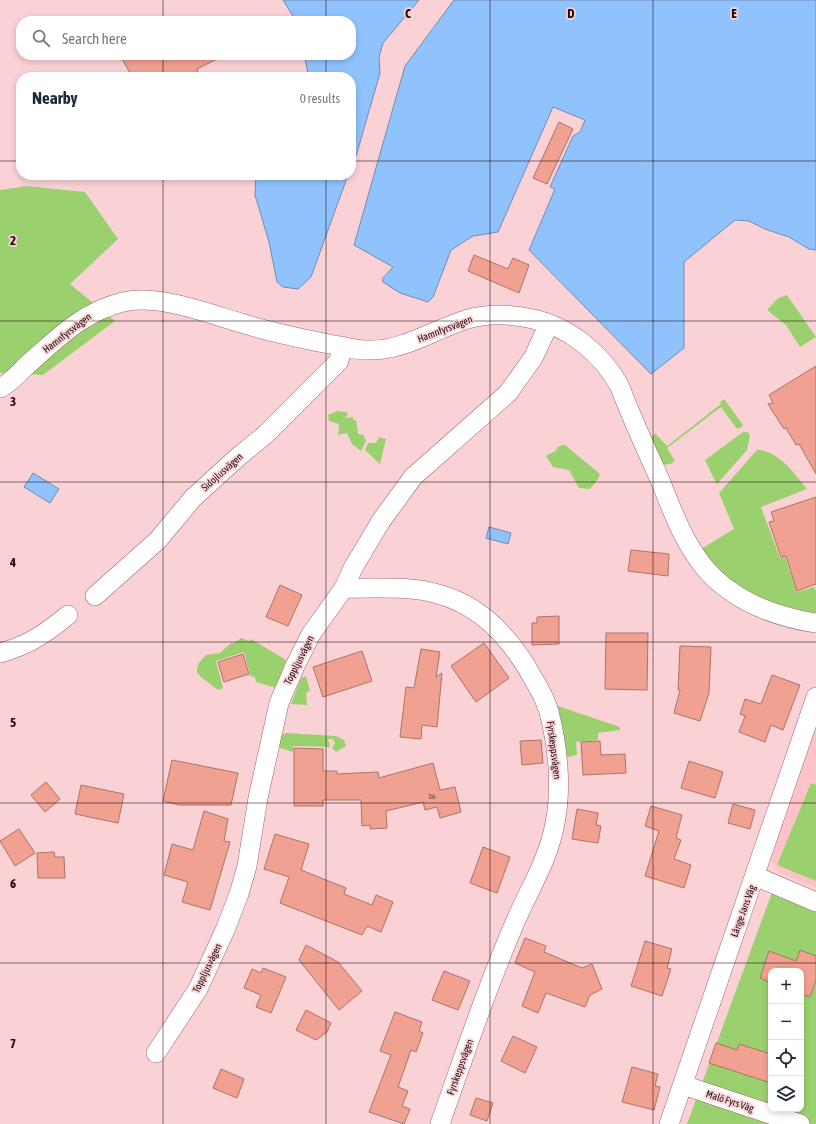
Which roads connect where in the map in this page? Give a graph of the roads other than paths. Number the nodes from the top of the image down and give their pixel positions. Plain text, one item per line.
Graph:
1 (549, 324) junction
2 (342, 346) junction
3 (1, 389) edge
4 (344, 588) junction
5 (95, 596) dead end
6 (68, 615) dead end
7 (816, 624) edge
8 (0, 653) edge
9 (816, 697) edge
10 (755, 876) junction
11 (816, 902) edge
12 (156, 1053) dead end
13 (684, 1085) junction
14 (440, 1124) edge
15 (669, 1124) edge
16 (800, 1124) edge

1 - 2 street, Hamnfyrsvägen
1 - 4 street, Toppljusvägen
1 - 7 street, Hamnfyrsvägen
2 - 3 street, Hamnfyrsvägen
2 - 5 street, Sidojlusvägen
4 - 12 street, Toppljusvägen
4 - 14 street, Fyrskeppsvägen
6 - 8 street
9 - 10 street, Långe Jans Väg
10 - 11 street
10 - 13 street, Långe Jans Väg
13 - 15 street, Långe Jans Väg
13 - 16 street, Malö Fyrs Väg

